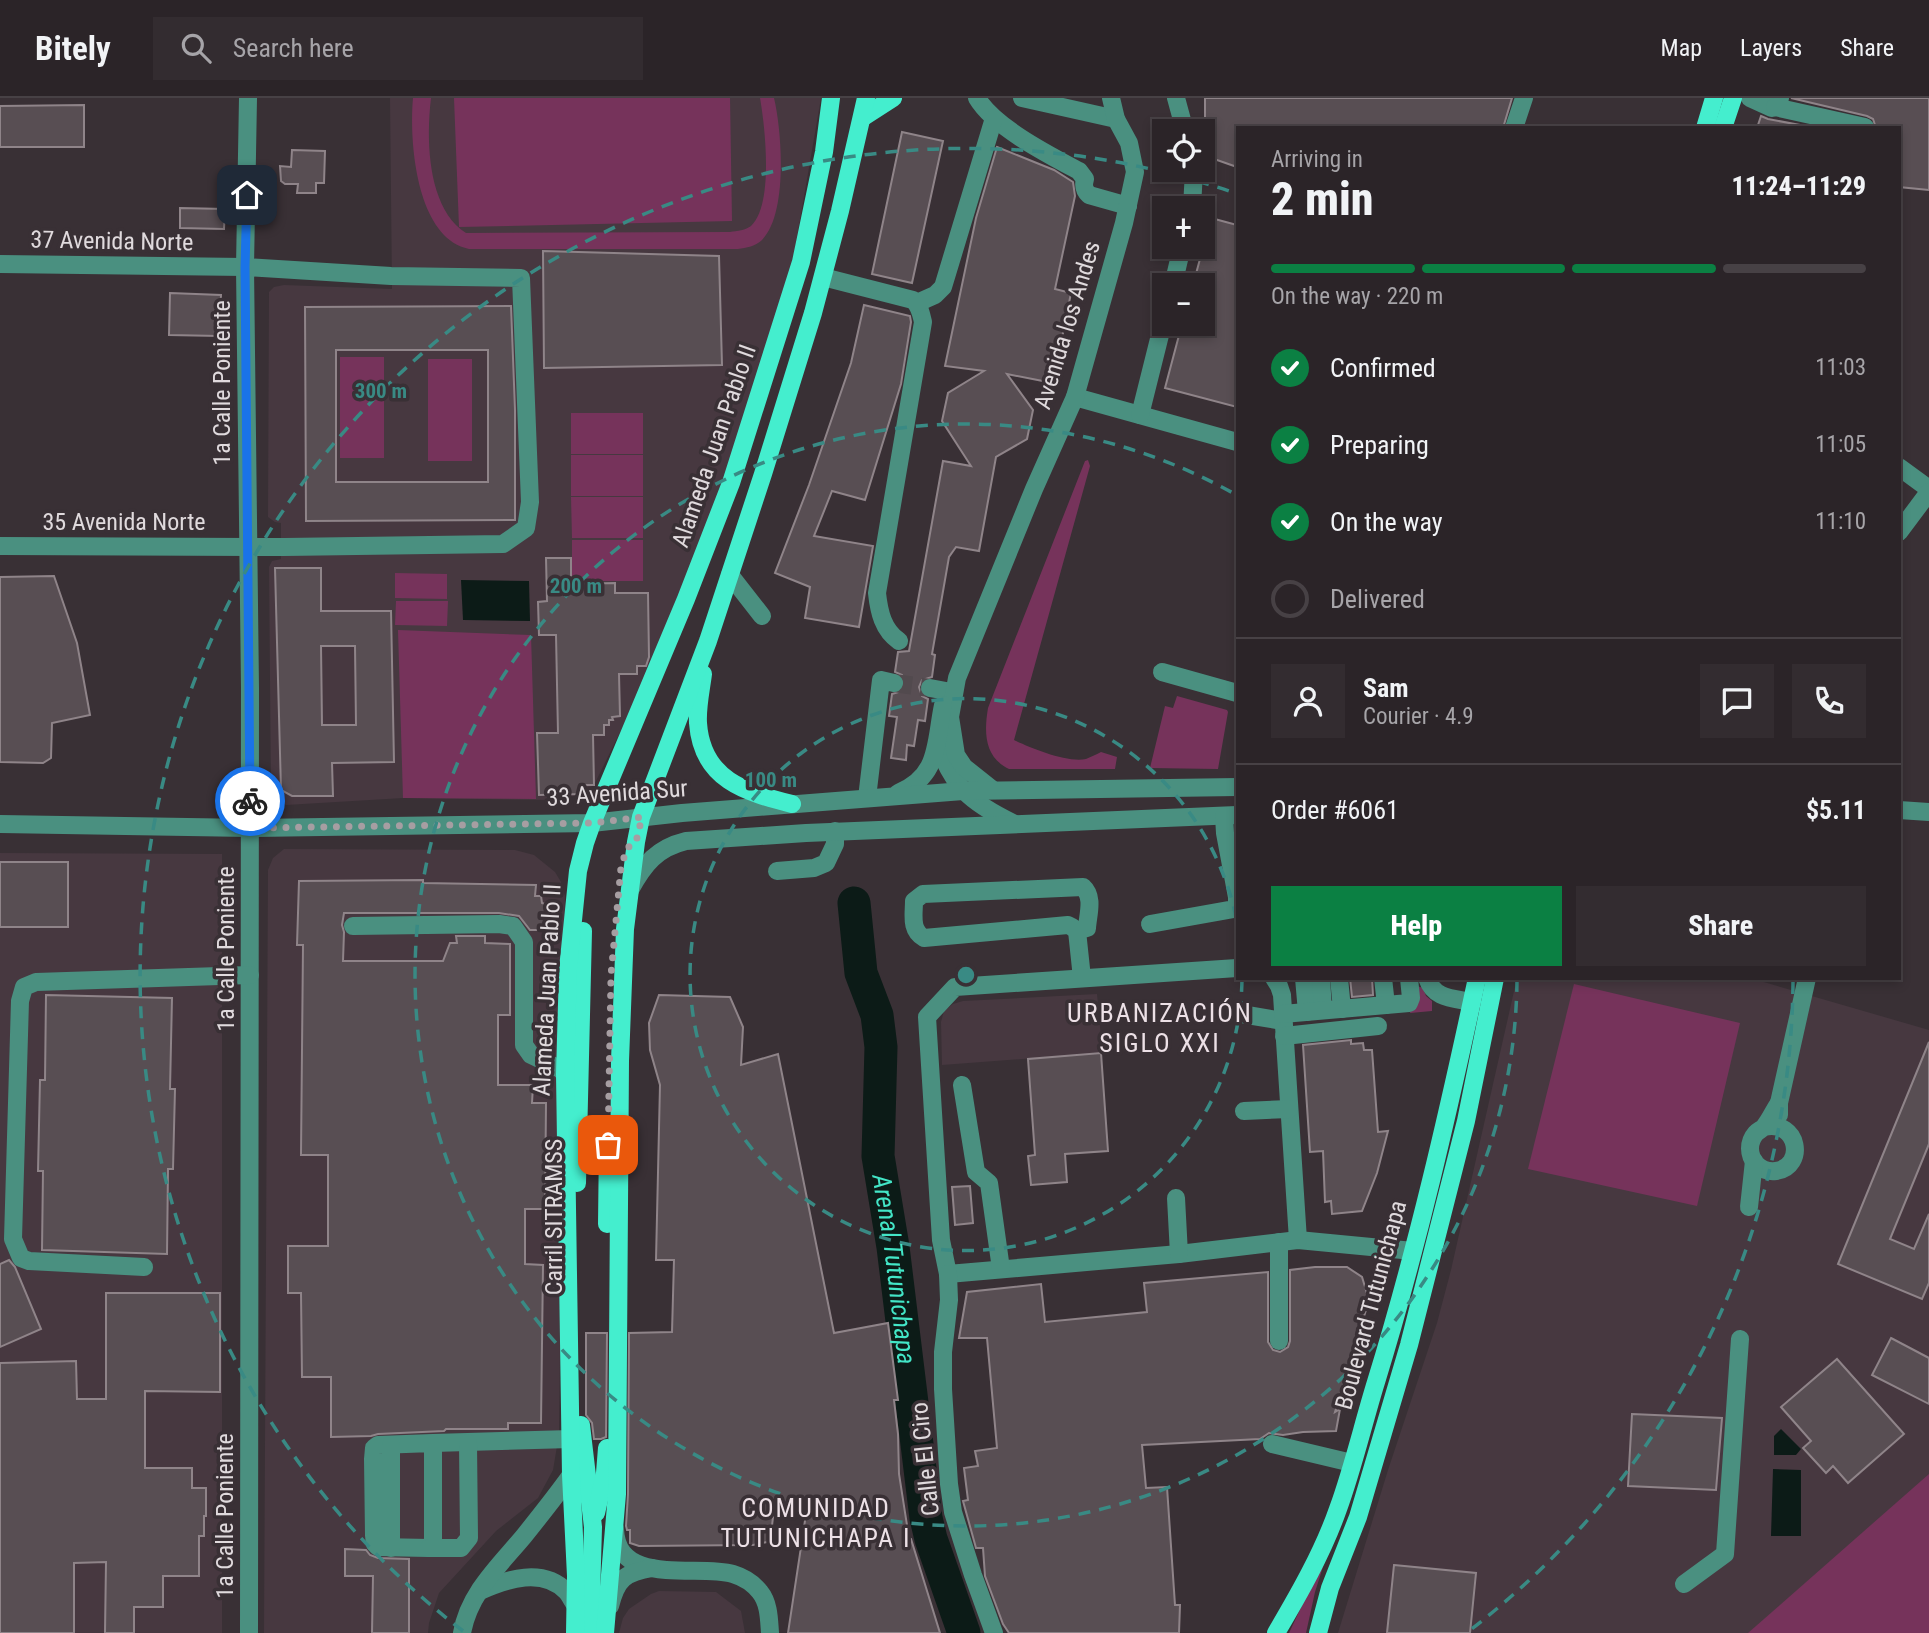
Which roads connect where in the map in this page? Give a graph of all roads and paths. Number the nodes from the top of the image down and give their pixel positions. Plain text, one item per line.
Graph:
1 (248, 98) edge
2 (831, 98) edge
3 (866, 98) edge
4 (893, 98) edge
5 (977, 98) edge
6 (1022, 98) edge
7 (1111, 98) edge
8 (1176, 98) edge
9 (1524, 98) edge
10 (1714, 98) edge
11 (1733, 98) edge
12 (1749, 98) edge
13 (1778, 103) edge
14 (862, 118) junction
15 (994, 118) junction
16 (1116, 119) junction
17 (1182, 119) edge
18 (1515, 126) edge
19 (1706, 126) edge
20 (1724, 126) edge
21 (1861, 126) edge
22 (1128, 206) junction
23 (0, 264) edge
24 (245, 267) junction
25 (391, 276) joint
26 (822, 277) junction
27 (917, 303) junction
28 (1160, 336) edge
29 (1075, 397) junction
30 (1140, 415) junction
31 (1236, 442) edge
32 (1901, 469) edge
33 (1929, 490) edge
34 (1901, 528) edge
35 (0, 547) edge
36 (247, 547) junction
37 (730, 575) junction
38 (762, 616) dead end
39 (899, 640) dead end
40 (708, 641) junction
41 (1162, 672) dead end
42 (894, 683) dead end
43 (944, 686) junction
44 (1236, 693) edge
45 (937, 743) junction
46 (1233, 783) edge
47 (993, 790) junction
48 (963, 791) junction
49 (888, 797) junction
50 (867, 798) junction
51 (792, 804) junction
52 (1901, 810) edge
53 (1929, 812) edge
54 (1231, 816) edge
55 (642, 817) junction
56 (592, 823) junction
57 (0, 824) edge
58 (1017, 825) junction
59 (250, 828) junction
60 (835, 831) junction
61 (636, 842) junction
62 (777, 871) dead end
63 (629, 892) junction
64 (1236, 892) edge
65 (1236, 905) edge
66 (1150, 925) dead end
67 (353, 926) dead end
68 (1077, 931) junction
69 (1236, 968) edge
70 (250, 975) junction
71 (1082, 978) junction
72 (1275, 980) edge
73 (1306, 980) edge
74 (1314, 980) edge
75 (1321, 980) edge
76 (1331, 980) edge
77 (1338, 980) edge
78 (1347, 980) edge
79 (1384, 980) edge
80 (1392, 980) edge
81 (1400, 980) edge
82 (1409, 980) edge
83 (1428, 980) edge
84 (1477, 980) edge
85 (1495, 980) edge
86 (1806, 983) edge
87 (1472, 1002) junction
88 (1394, 1004) junction
89 (1328, 1010) junction
90 (1241, 1014) dead end
91 (1283, 1024) junction
92 (1378, 1026) dead end
93 (565, 1074) junction
94 (962, 1085) dead end
95 (1289, 1109) junction
96 (1244, 1111) dead end
97 (1771, 1127) junction
98 (1754, 1161) junction
99 (1774, 1171) junction
100 (1176, 1198) dead end
101 (7, 1212) edge
102 (1298, 1240) junction
103 (1279, 1242) junction
104 (1413, 1251) junction
105 (1179, 1254) junction
106 (144, 1267) dead end
107 (1001, 1269) junction
108 (948, 1274) junction
109 (1741, 1339) dead end
110 (1279, 1341) dead end
111 (433, 1443) junction
112 (468, 1443) junction
113 (1272, 1444) dead end
114 (571, 1446) junction
115 (1352, 1463) junction
116 (571, 1475) junction
117 (615, 1519) junction
118 (593, 1527) junction
119 (429, 1548) junction
120 (652, 1568) junction
121 (1685, 1584) dead end
122 (477, 1592) junction
123 (576, 1606) junction
124 (605, 1628) edge
125 (249, 1633) edge
126 (463, 1633) edge
127 (575, 1633) edge
128 (590, 1633) edge
129 (770, 1633) edge
130 (994, 1633) edge
131 (1276, 1633) edge
132 (1318, 1633) edge

1 - 24 street, 1a Calle Poniente
2 - 56 main road, Alameda Juan Pablo II
3 - 14 main road
4 - 14 main road
5 - 15 street
6 - 16 street
7 - 16 street, Avenida los Andes
8 - 17 street
9 - 18 street
10 - 19 main road
11 - 20 main road
12 - 13 street
13 - 21 street
14 - 26 main road
15 - 22 street
15 - 27 street
16 - 22 street, Avenida los Andes
22 - 29 street, Avenida los Andes
23 - 24 street, 37 Avenida Norte
24 - 25 street, 37 Avenida Norte
24 - 36 street, 1a Calle Poniente
25 - 36 street, 35 Avenida Norte
26 - 27 street
26 - 37 main road
27 - 39 street
28 - 30 street
29 - 30 street
29 - 43 street, Avenida los Andes
30 - 31 street
32 - 33 street
33 - 34 street
35 - 36 street, 35 Avenida Norte
36 - 59 street, 1a Calle Poniente
37 - 38 street
37 - 40 main road
40 - 51 main road
40 - 55 main road
41 - 44 street
42 - 50 street
43 - 45 street, Avenida los Andes
43 - 47 street, Avenida los Andes
45 - 48 street
45 - 49 street, Avenida los Andes
46 - 47 street, 33 Avenida Sur
47 - 48 street, 33 Avenida Sur
48 - 49 street, 33 Avenida Sur
48 - 58 street
49 - 50 street, 33 Avenida Sur
50 - 51 street, 33 Avenida Sur
51 - 55 street, 33 Avenida Sur
52 - 53 street
54 - 58 street
54 - 64 street
55 - 56 street, 33 Avenida Sur
55 - 61 main road
56 - 59 street, 33 Avenida Sur
56 - 93 main road, Alameda Juan Pablo II
56 - 118 main road, Carril SITRAMSS
57 - 59 street, 33 Avenida Sur
58 - 60 street
59 - 70 street, 1a Calle Poniente
60 - 62 street
60 - 63 street
61 - 63 main road
61 - 118 main road, Carril SITRAMSS
63 - 117 main road
65 - 66 street
67 - 93 street
68 - 68 street
68 - 71 street
69 - 71 street, Calle El Ciro
70 - 101 street
70 - 125 street, 1a Calle Poniente
71 - 108 street, Calle El Ciro
72 - 91 street
73 - 89 street
74 - 89 street
75 - 89 street
76 - 89 street
77 - 89 street
78 - 89 street
79 - 88 street
80 - 88 street
81 - 88 street
82 - 88 street
83 - 87 street
84 - 87 main road, Boulevard Tutunichapa
85 - 132 main road, Boulevard Tutunichapa
86 - 97 street
87 - 104 main road, Boulevard Tutunichapa
88 - 89 street
89 - 91 street
90 - 91 street
91 - 92 street
91 - 95 street
93 - 114 main road, Alameda Juan Pablo II
94 - 107 street
95 - 96 street
95 - 102 street
97 - 98 street
97 - 99 street
98 - 99 street
98 - 99 street
100 - 105 street
101 - 106 street
102 - 103 street
102 - 104 street
103 - 105 street
103 - 110 street
104 - 115 main road, Boulevard Tutunichapa
105 - 107 street
107 - 108 street
108 - 130 street, Calle El Ciro
109 - 121 street
111 - 112 street
111 - 119 street
111 - 119 street
112 - 114 street
112 - 119 street
113 - 115 street
114 - 116 main road, Alameda Juan Pablo II
115 - 131 main road, Boulevard Tutunichapa
116 - 122 street
116 - 123 main road, Alameda Juan Pablo II
117 - 120 street
117 - 124 main road
118 - 128 main road, Carril SITRAMSS
120 - 124 street
120 - 129 street
122 - 123 street
122 - 126 street
123 - 127 main road, Alameda Juan Pablo II

